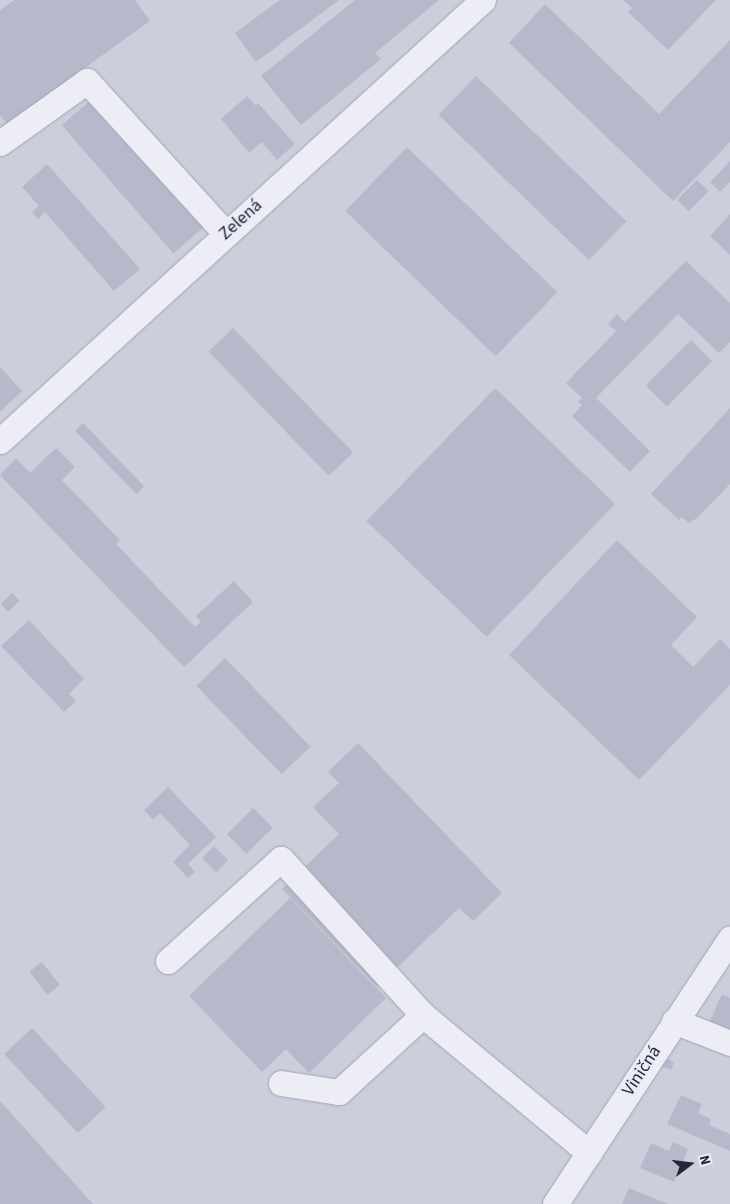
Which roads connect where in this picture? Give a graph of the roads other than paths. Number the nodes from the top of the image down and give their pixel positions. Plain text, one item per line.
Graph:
1 (483, 0) edge
2 (0, 143) edge
3 (226, 234) junction
4 (0, 441) edge
5 (730, 939) edge
6 (168, 961) dead end
7 (423, 1015) junction
8 (674, 1022) junction
9 (730, 1043) edge
10 (281, 1083) dead end
11 (589, 1153) junction
12 (555, 1204) edge

1 - 3 street, Zelená
2 - 3 street
3 - 4 street, Zelená
5 - 8 street, Viničná
6 - 7 street
7 - 10 street
7 - 11 street
8 - 9 street
8 - 11 street, Viničná
11 - 12 street, Viničná

